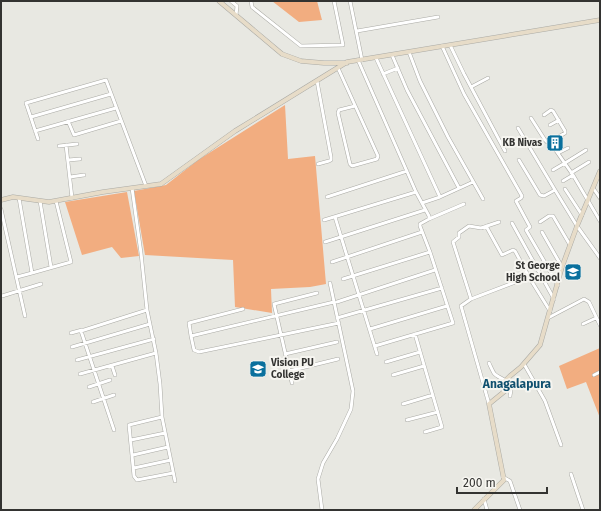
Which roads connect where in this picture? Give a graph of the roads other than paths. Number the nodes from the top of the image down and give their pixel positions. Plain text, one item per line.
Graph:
1 (219, 1) edge
2 (231, 1) edge
3 (251, 1) edge
4 (334, 1) edge
5 (350, 1) edge
6 (236, 15) junction
7 (438, 17) dead end
8 (600, 20) edge
9 (357, 31) junction
10 (450, 45) junction
11 (442, 46) junction
12 (409, 52) junction
13 (392, 55) junction
14 (376, 58) junction
15 (360, 60) junction
16 (347, 62) junction
17 (338, 68) junction
18 (398, 68) junction
19 (383, 74) junction
20 (488, 78) dead end
21 (318, 81) junction
22 (471, 87) junction
23 (111, 94) junction
24 (355, 106) junction
25 (116, 108) junction
26 (544, 115) dead end
27 (31, 117) junction
28 (532, 118) dead end
29 (559, 120) junction
30 (68, 121) junction
31 (121, 121) junction
32 (550, 125) dead end
33 (518, 128) dead end
34 (35, 130) junction
35 (38, 140) dead end
36 (550, 142) junction
37 (77, 144) dead end
38 (66, 145) junction
39 (59, 146) dead end
40 (568, 148) dead end
41 (586, 150) dead end
42 (505, 151) dead end
43 (558, 153) junction
44 (80, 159) dead end
45 (68, 160) junction
46 (519, 160) dead end
47 (590, 162) dead end
48 (565, 163) junction
49 (318, 164) dead end
50 (553, 170) dead end
51 (407, 171) junction
52 (600, 171) edge
53 (572, 174) junction
54 (84, 175) dead end
55 (70, 177) junction
56 (563, 181) dead end
57 (473, 182) junction
58 (146, 186) junction
59 (132, 188) junction
60 (460, 188) junction
61 (593, 188) junction
62 (565, 189) dead end
63 (555, 190) junction
64 (416, 192) junction
65 (327, 197) dead end
66 (19, 198) junction
67 (72, 198) junction
68 (440, 198) junction
69 (600, 198) edge
70 (483, 199) dead end
71 (1, 200) edge
72 (588, 200) junction
73 (40, 201) junction
74 (56, 201) junction
75 (422, 203) junction
76 (464, 204) dead end
77 (1, 209) edge
78 (425, 210) junction
79 (582, 216) junction
80 (335, 217) junction
81 (429, 219) junction
82 (324, 220) dead end
83 (600, 221) edge
84 (499, 222) dead end
85 (540, 222) dead end
86 (512, 223) dead end
87 (486, 226) junction
88 (577, 226) junction
89 (422, 232) junction
90 (542, 232) dead end
91 (341, 237) junction
92 (326, 242) dead end
93 (570, 245) junction
94 (430, 252) junction
95 (347, 257) junction
96 (600, 258) edge
97 (332, 262) dead end
98 (51, 267) junction
99 (562, 267) junction
100 (436, 270) junction
101 (32, 273) junction
102 (353, 276) junction
103 (16, 277) junction
104 (529, 277) junction
105 (343, 279) dead end
106 (330, 283) dead end
107 (41, 284) dead end
108 (558, 285) junction
109 (442, 288) junction
110 (20, 291) junction
111 (317, 293) dead end
112 (359, 295) junction
113 (2, 296) edge
114 (471, 299) junction
115 (554, 299) junction
116 (335, 302) junction
117 (447, 306) junction
118 (243, 309) dead end
119 (147, 310) junction
120 (364, 310) junction
121 (550, 312) junction
122 (25, 316) dead end
123 (277, 316) junction
124 (338, 318) junction
125 (548, 318) junction
126 (596, 318) junction
127 (339, 323) junction
128 (150, 324) junction
129 (583, 324) dead end
130 (600, 326) edge
131 (370, 329) junction
132 (82, 330) junction
133 (71, 333) dead end
134 (415, 334) junction
135 (282, 335) junction
136 (191, 336) junction
137 (154, 338) junction
138 (337, 342) dead end
139 (85, 343) junction
140 (375, 346) junction
141 (72, 347) dead end
142 (420, 352) junction
143 (156, 353) junction
144 (285, 354) junction
145 (377, 354) dead end
146 (90, 357) junction
147 (338, 359) dead end
148 (77, 360) dead end
149 (386, 362) dead end
150 (489, 363) dead end
151 (524, 364) junction
152 (112, 366) junction
153 (424, 366) junction
154 (95, 371) junction
155 (289, 371) junction
156 (600, 372) edge
157 (80, 374) dead end
158 (114, 375) dead end
159 (394, 375) dead end
160 (594, 375) dead end
161 (110, 380) dead end
162 (506, 381) junction
163 (292, 383) dead end
164 (99, 384) junction
165 (89, 387) dead end
166 (114, 395) dead end
167 (433, 395) junction
168 (510, 396) dead end
169 (105, 398) junction
170 (93, 402) dead end
171 (404, 404) dead end
172 (489, 404) junction
173 (438, 412) junction
174 (162, 417) junction
175 (407, 420) dead end
176 (114, 430) dead end
177 (425, 432) dead end
178 (165, 433) junction
179 (131, 440) junction
180 (561, 445) dead end
181 (168, 447) junction
182 (133, 455) junction
183 (171, 460) junction
184 (134, 468) junction
185 (173, 473) junction
186 (571, 474) dead end
187 (503, 477) junction
188 (175, 481) dead end
189 (484, 500) junction
190 (322, 510) edge
191 (474, 510) edge
192 (487, 510) edge
193 (520, 510) edge
194 (582, 510) edge

1 - 6 main road
2 - 6 street
3 - 4 street
5 - 9 street
6 - 16 main road
7 - 9 street
8 - 10 main road
9 - 15 street
10 - 11 main road
10 - 22 street
11 - 12 main road
11 - 108 street
12 - 13 main road
12 - 57 street
13 - 14 main road
13 - 18 street
14 - 15 main road
14 - 19 street
15 - 16 main road
15 - 51 street
16 - 17 main road
17 - 21 main road
17 - 24 street
18 - 19 street
18 - 60 street
19 - 68 street
20 - 22 street
21 - 49 street
21 - 58 main road
22 - 42 street
23 - 25 street
23 - 27 street
23 - 27 street
24 - 24 street
25 - 30 street
25 - 31 street
26 - 29 street
27 - 34 street
28 - 36 street
29 - 32 street
29 - 36 street
30 - 31 street
30 - 34 street
31 - 58 street
33 - 63 street
34 - 35 street
36 - 43 street
37 - 38 street
38 - 39 street
38 - 45 street
40 - 43 street
41 - 48 street
43 - 48 street
44 - 45 street
45 - 55 street
46 - 63 street
47 - 53 street
48 - 50 street
48 - 53 street
51 - 64 street
51 - 65 street
52 - 61 main road
53 - 56 street
53 - 72 street
54 - 55 street
55 - 67 street
57 - 60 street
57 - 70 street
58 - 59 main road
59 - 67 main road
59 - 119 street
60 - 68 street
61 - 69 street
61 - 72 main road
62 - 79 street
63 - 88 street
64 - 75 street
64 - 80 street
66 - 71 main road
66 - 73 main road
66 - 101 street
67 - 74 main road
68 - 75 street
72 - 79 main road
72 - 83 street
73 - 74 main road
73 - 98 street
74 - 98 street
75 - 78 street
76 - 81 street
77 - 103 street
78 - 81 street
78 - 91 street
79 - 88 main road
80 - 82 street
80 - 91 street
81 - 89 street
84 - 87 street
85 - 93 street
86 - 115 street
87 - 104 street
87 - 114 street
88 - 93 main road
88 - 96 street
89 - 94 street
89 - 95 street
90 - 99 street
91 - 92 street
91 - 95 street
93 - 99 main road
94 - 100 street
94 - 102 street
95 - 97 street
95 - 102 street
98 - 101 street
99 - 108 main road
100 - 109 street
100 - 112 street
101 - 103 street
102 - 105 street
102 - 112 street
103 - 110 street
104 - 114 street
104 - 121 street
106 - 116 street
107 - 110 street
108 - 115 main road
109 - 117 street
109 - 120 street
110 - 113 street
110 - 122 street
111 - 123 street
112 - 116 street
112 - 120 street
114 - 172 street
115 - 121 main road
116 - 123 street
116 - 124 street
117 - 131 street
117 - 134 street
118 - 136 street
119 - 128 street
119 - 132 street
120 - 124 street
120 - 131 street
121 - 125 main road
123 - 135 street
123 - 136 street
124 - 127 street
125 - 126 street
125 - 151 main road
126 - 129 street
126 - 130 street
127 - 135 street
127 - 190 street
128 - 137 street
128 - 139 street
131 - 140 street
132 - 133 street
132 - 139 street
134 - 140 street
134 - 142 street
135 - 136 street
135 - 144 street
137 - 143 street
137 - 146 street
138 - 144 street
139 - 141 street
139 - 146 street
140 - 145 street
142 - 149 street
142 - 153 street
143 - 152 street
143 - 174 street
144 - 155 street
146 - 148 street
146 - 154 street
147 - 155 street
150 - 162 street
151 - 162 main road
151 - 180 street
152 - 154 street
152 - 158 street
153 - 159 street
153 - 167 street
154 - 157 street
154 - 164 street
155 - 163 street
156 - 160 street
161 - 164 street
162 - 168 street
162 - 172 main road
164 - 165 street
164 - 169 street
166 - 169 street
167 - 171 street
167 - 173 street
169 - 170 street
169 - 176 street
172 - 187 main road
173 - 175 street
173 - 177 street
174 - 178 street
174 - 179 street
178 - 179 street
178 - 181 street
179 - 182 street
181 - 182 street
181 - 183 street
182 - 184 street
183 - 184 street
183 - 185 street
184 - 185 street
185 - 188 street
186 - 194 street
187 - 189 main road
187 - 193 street
189 - 191 main road
189 - 192 street

